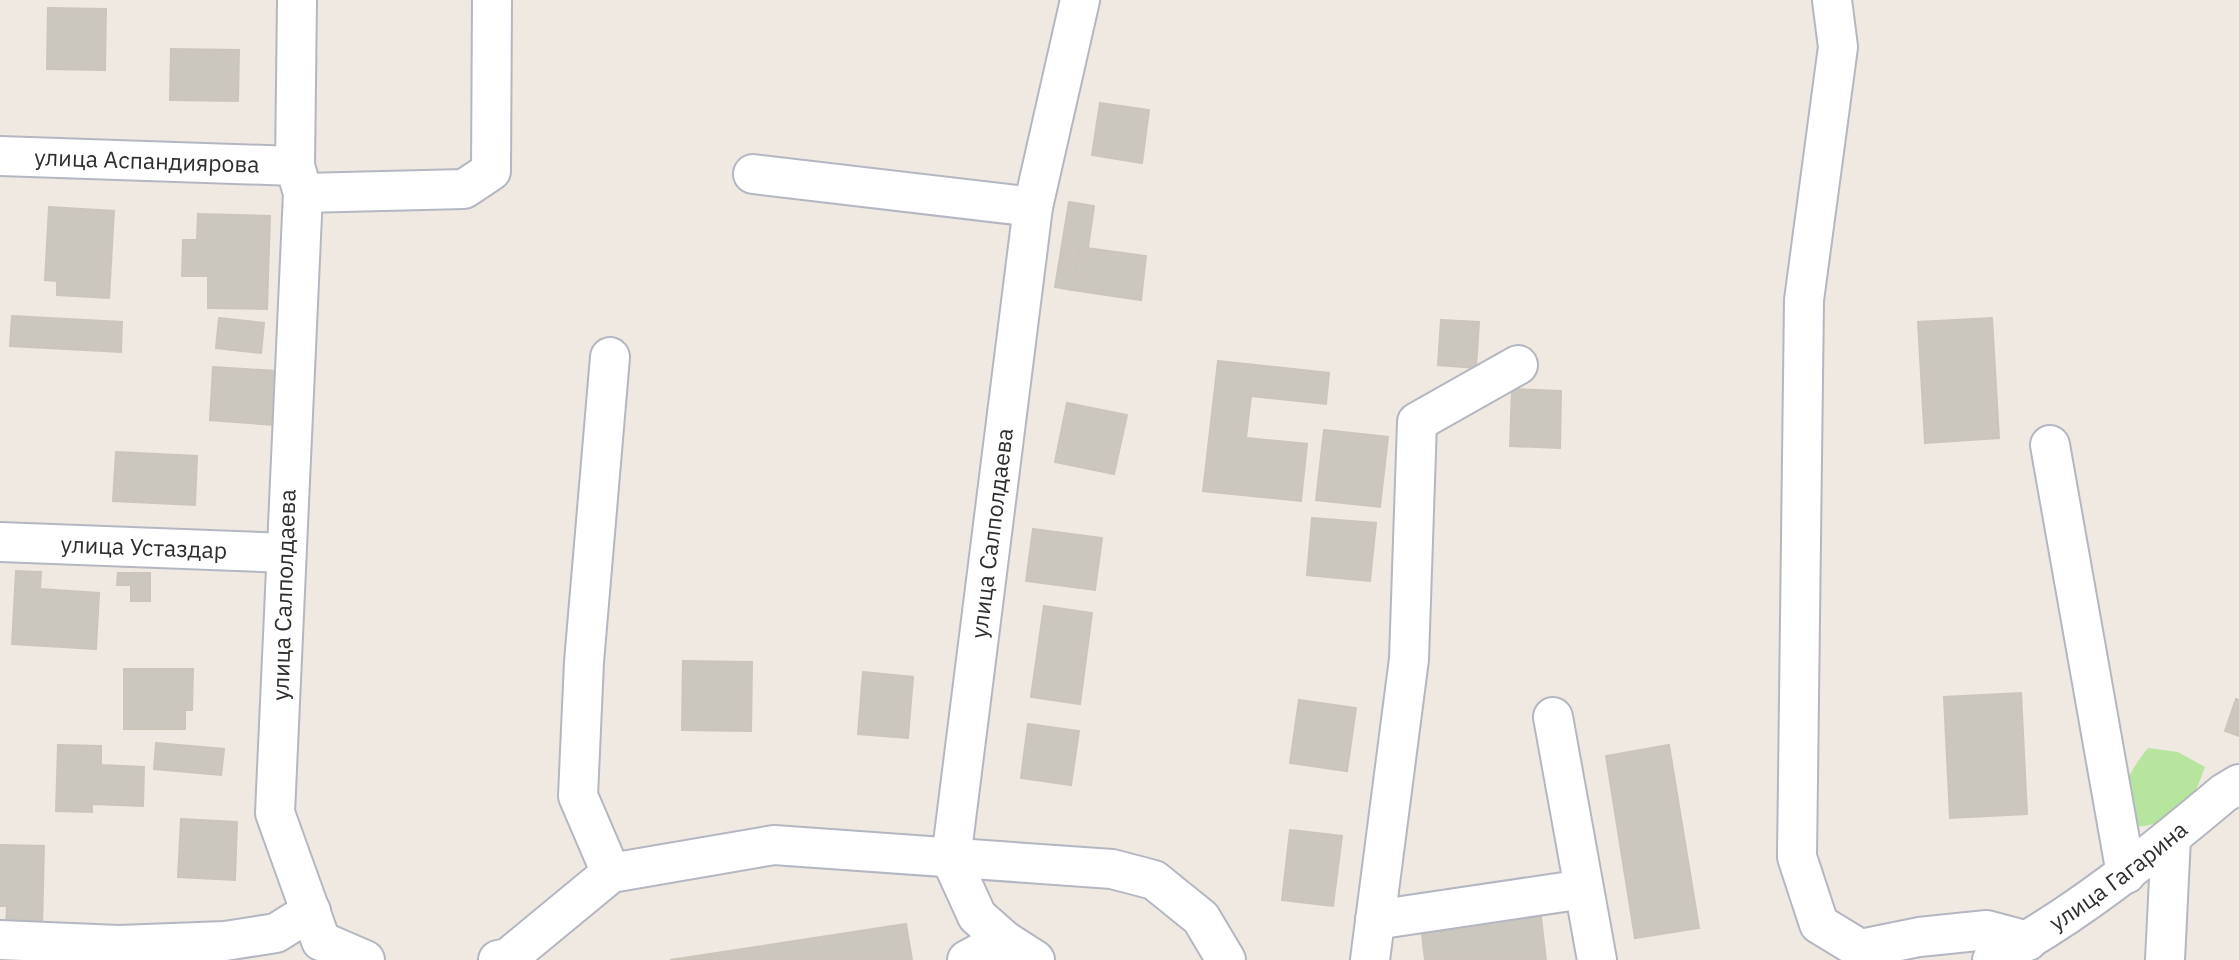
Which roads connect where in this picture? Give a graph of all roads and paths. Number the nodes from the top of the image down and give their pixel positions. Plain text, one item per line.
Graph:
1 (297, 0) edge
2 (492, 0) edge
3 (1080, 0) edge
4 (1832, 0) edge
5 (0, 156) edge
6 (753, 174) dead end
7 (299, 179) junction
8 (1033, 207) junction
9 (610, 357) dead end
10 (1518, 365) dead end
11 (2050, 445) dead end
12 (0, 542) edge
13 (286, 553) junction
14 (1553, 716) dead end
15 (2239, 785) edge
16 (2171, 838) junction
17 (951, 859) junction
18 (611, 873) junction
19 (2126, 874) junction
20 (1584, 889) junction
21 (310, 911) junction
22 (1376, 920) junction
23 (0, 940) edge
24 (2028, 941) junction
25 (1019, 950) edge
26 (365, 960) edge
27 (498, 960) edge
28 (967, 960) edge
29 (1226, 960) edge
30 (1370, 960) edge
31 (1597, 960) edge
32 (1992, 960) edge
33 (2165, 960) edge

1 - 7 street, улица Салполдаева
2 - 7 street
3 - 8 street, улица Салполдаева
4 - 24 street
5 - 7 street, улица Аспандиярова
6 - 8 street
7 - 13 street, улица Салполдаева
8 - 17 street, улица Салполдаева
9 - 18 street
10 - 22 street
11 - 19 street
12 - 13 street, улица Устаздар
13 - 21 street, улица Салполдаева
14 - 20 street
15 - 16 street, улица Гагарина
16 - 19 street, улица Гагарина
16 - 33 street
17 - 18 street
17 - 25 street
17 - 29 street
18 - 27 street
19 - 24 street, улица Гагарина
20 - 22 street
20 - 31 street
21 - 23 street
21 - 26 street, улица Салполдаева
22 - 30 street
24 - 32 street, улица Гагарина
25 - 28 street

